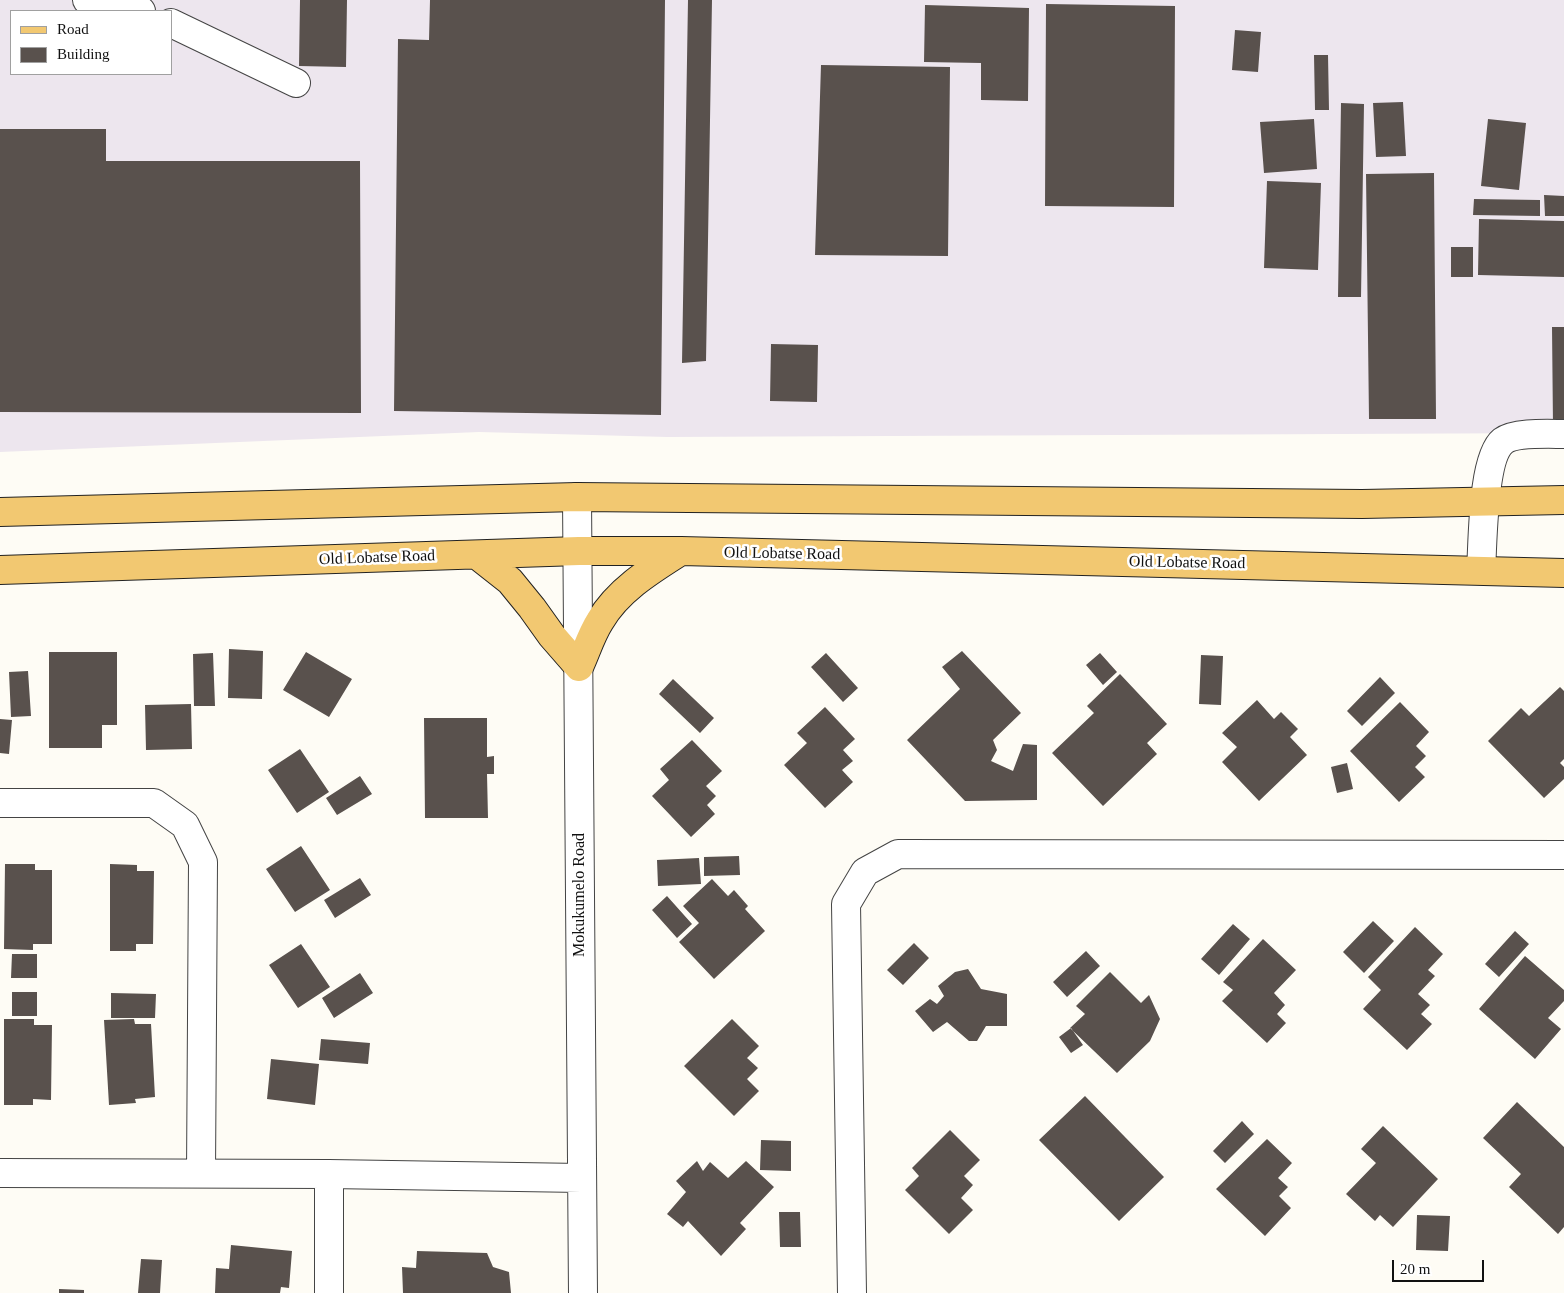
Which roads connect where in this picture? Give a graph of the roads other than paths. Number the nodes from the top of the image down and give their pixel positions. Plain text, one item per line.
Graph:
1 (87, 0) edge
2 (138, 10) edge
3 (172, 23) edge
4 (296, 83) dead end
5 (1564, 434) edge
6 (577, 497) junction
7 (1564, 500) edge
8 (1485, 501) junction
9 (0, 512) edge
10 (579, 551) junction
11 (681, 551) junction
12 (478, 555) junction
13 (0, 570) edge
14 (1481, 570) junction
15 (1564, 572) edge
16 (579, 667) junction
17 (0, 803) edge
18 (1564, 855) edge
19 (0, 1173) edge
20 (201, 1173) junction
21 (329, 1174) junction
22 (581, 1178) junction
23 (329, 1293) edge
24 (582, 1293) edge
25 (852, 1293) edge

1 - 2 street
3 - 4 street
5 - 8 street
6 - 8 main road
6 - 9 main road
6 - 10 street, Mokukumelo Road
7 - 8 main road
8 - 14 street
10 - 11 main road, Old Lobatse Road
10 - 12 main road, Old Lobatse Road
10 - 16 street, Mokukumelo Road
11 - 14 main road, Old Lobatse Road
11 - 16 main road
12 - 13 main road, Old Lobatse Road
12 - 16 main road
14 - 15 main road, Old Lobatse Road
16 - 22 street, Mokukumelo Road
17 - 20 street
18 - 25 street
19 - 20 street
20 - 21 street
21 - 22 street
21 - 23 street
22 - 24 street, Mokukumelo Road

